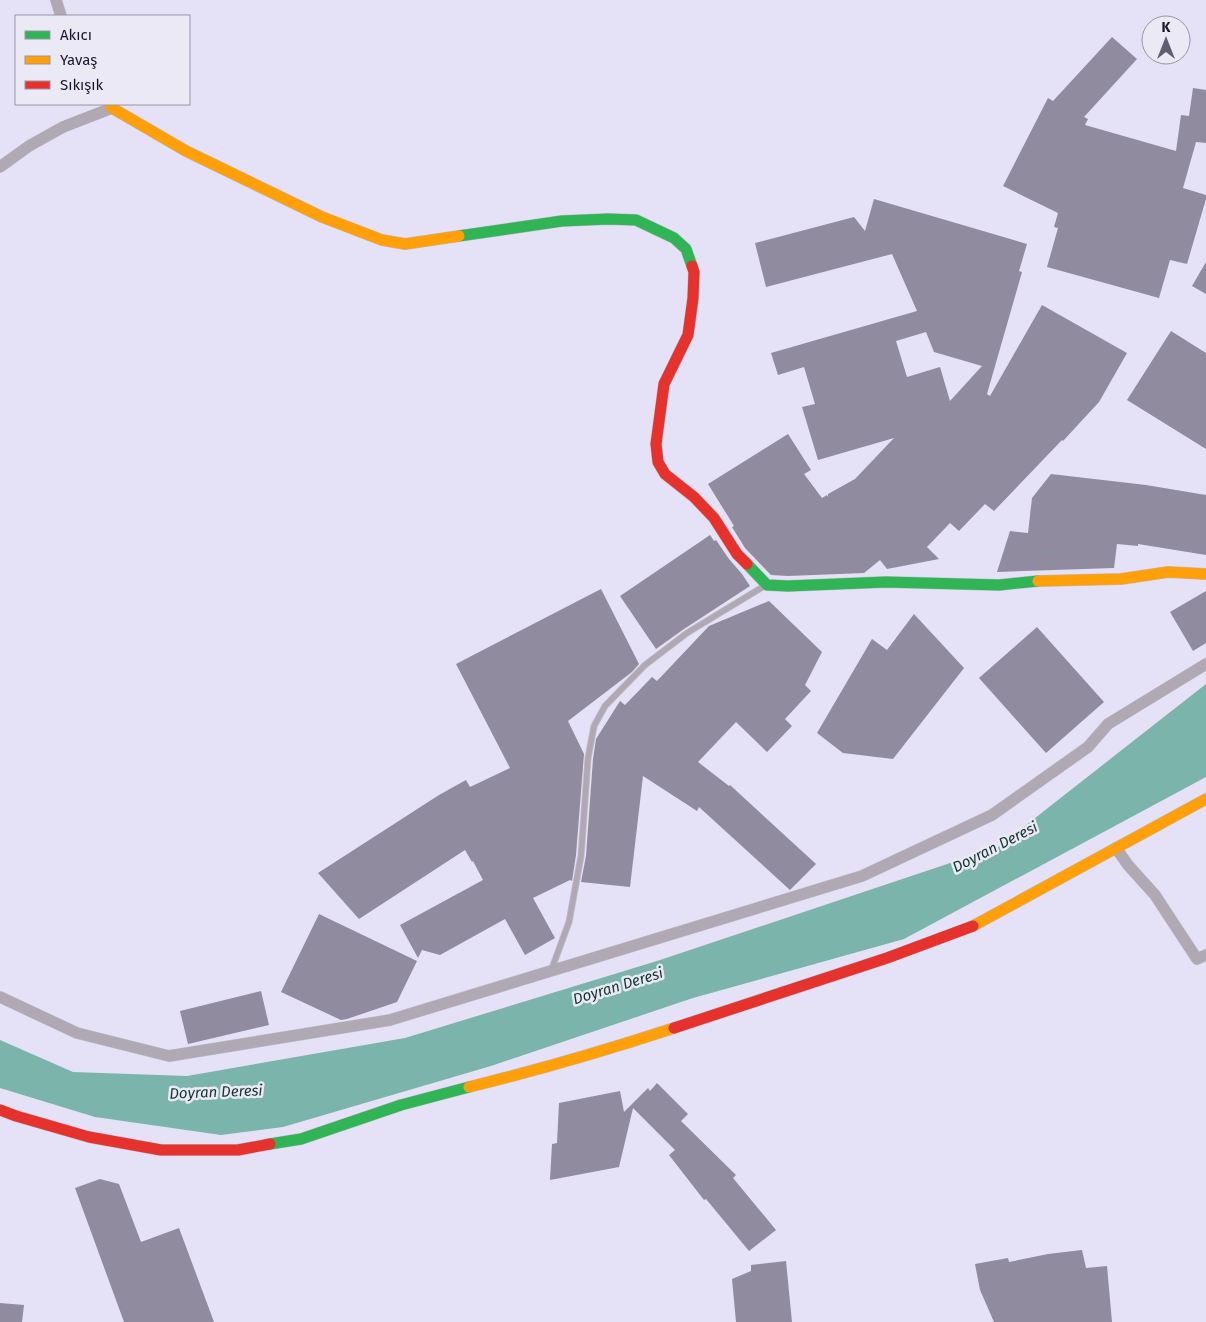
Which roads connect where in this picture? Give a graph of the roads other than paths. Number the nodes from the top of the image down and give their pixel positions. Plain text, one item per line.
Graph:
1 (56, 0) edge
2 (61, 15) edge
3 (111, 106) edge
4 (0, 167) edge
5 (1206, 574) edge
6 (767, 584) junction
7 (1206, 664) edge
8 (1206, 799) edge
9 (1116, 848) junction
10 (1206, 955) edge
11 (551, 971) junction
12 (0, 997) edge
13 (0, 1110) edge

1 - 2 street
3 - 4 street
3 - 6 street
5 - 6 street
6 - 11 lane
7 - 11 street
8 - 9 street
9 - 10 street
9 - 13 street
11 - 12 street

